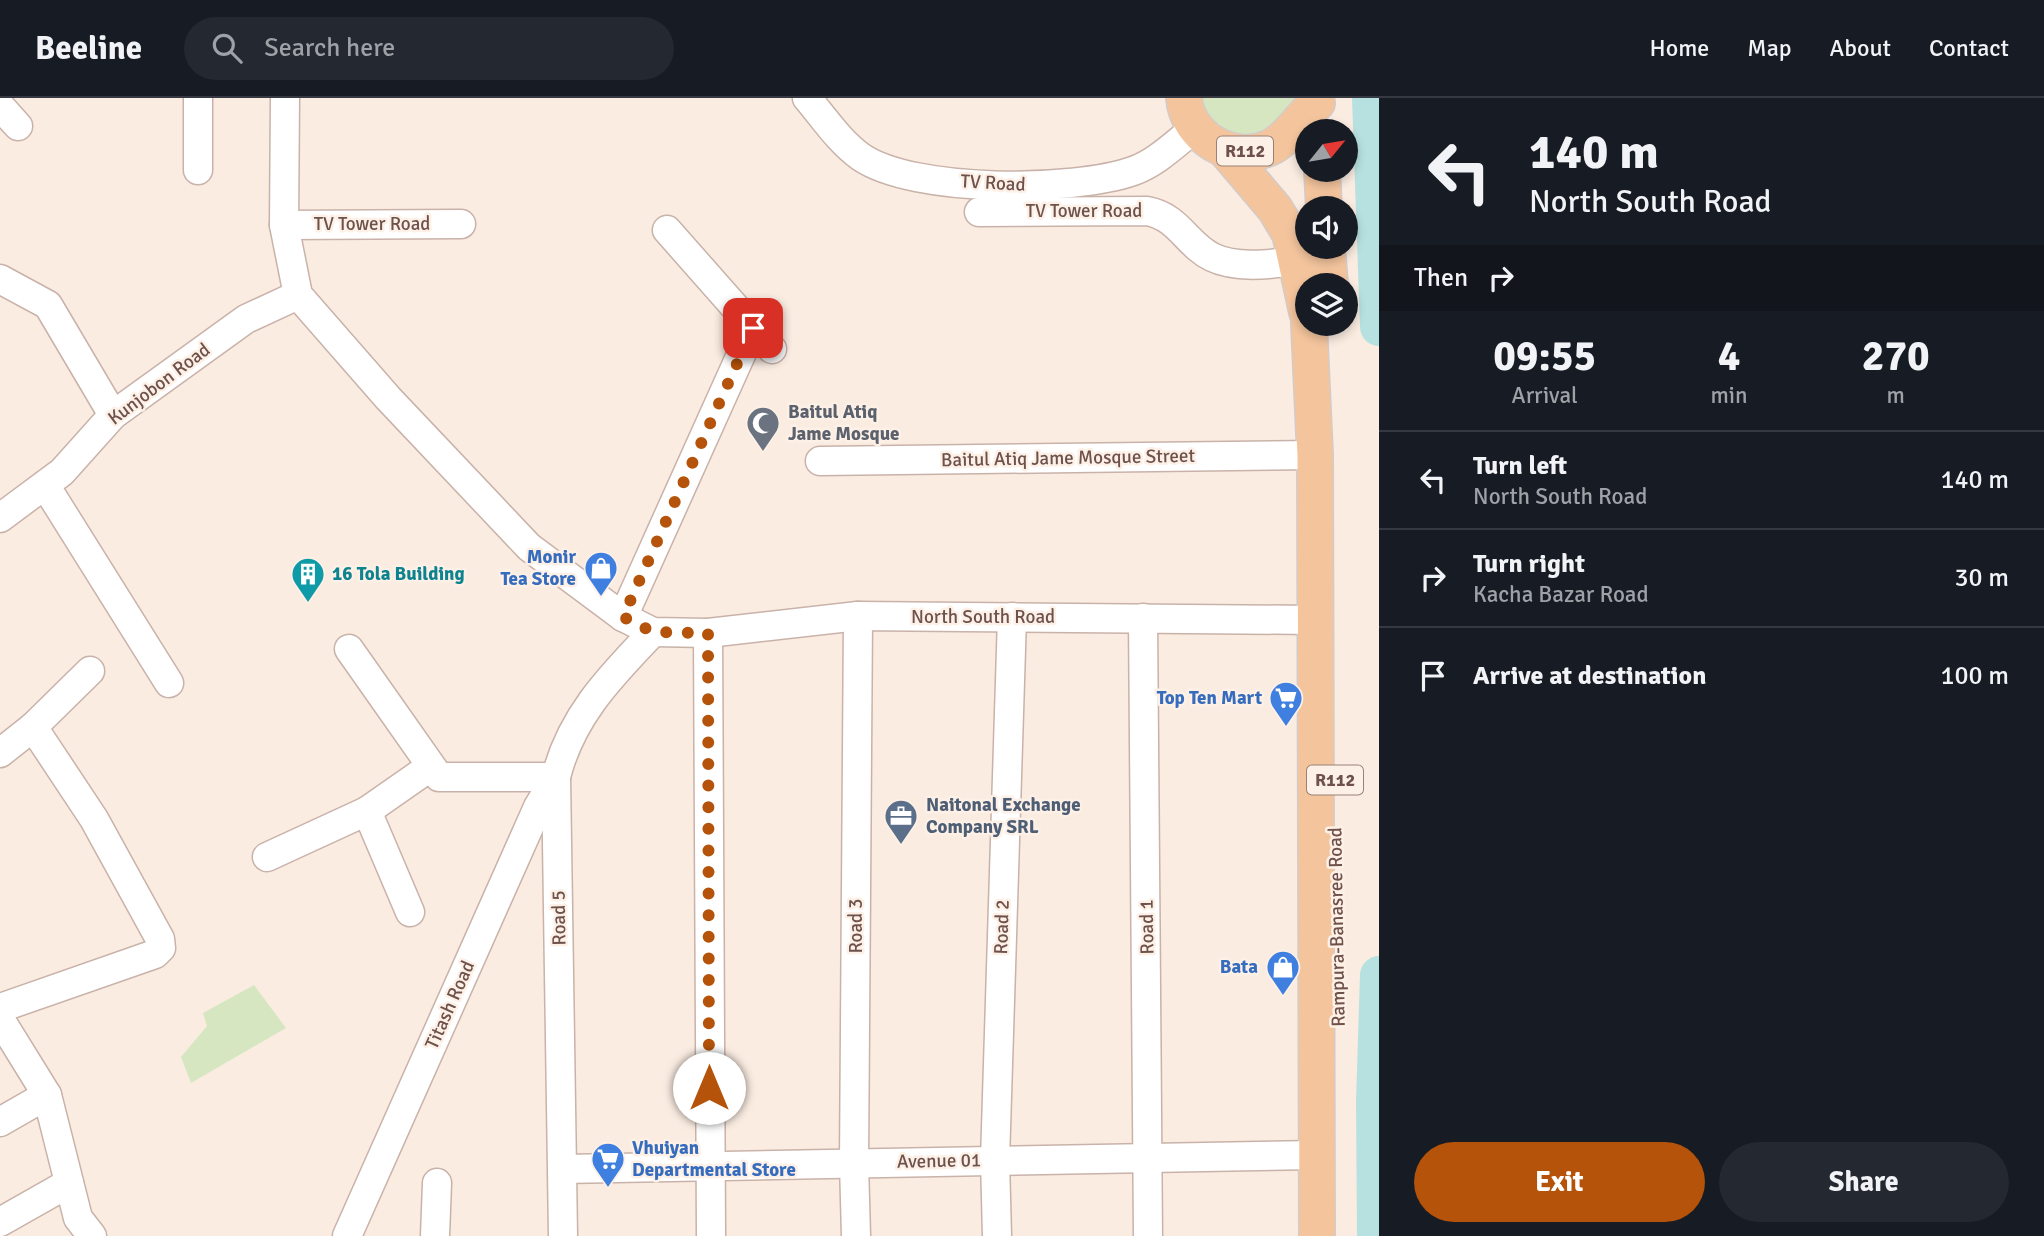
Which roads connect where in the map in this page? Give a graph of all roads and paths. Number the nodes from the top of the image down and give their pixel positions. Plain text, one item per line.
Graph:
1 (198, 98) edge
2 (285, 98) edge
3 (807, 98) edge
4 (1317, 111) edge
5 (1189, 113) edge
6 (1225, 150) junction
7 (198, 170) dead end
8 (979, 212) dead end
9 (461, 224) dead end
10 (284, 225) junction
11 (667, 230) dead end
12 (1295, 238) edge
13 (1295, 257) edge
14 (0, 279) edge
15 (298, 295) junction
16 (753, 328) junction
17 (1315, 336) edge
18 (1315, 336) edge
19 (772, 349) dead end
20 (113, 415) junction
21 (1315, 455) junction
22 (820, 461) dead end
23 (45, 485) junction
24 (0, 518) edge
25 (858, 616) junction
26 (623, 617) junction
27 (1012, 617) junction
28 (1143, 618) junction
29 (1314, 620) junction
30 (653, 632) junction
31 (708, 633) junction
32 (349, 649) dead end
33 (90, 671) dead end
34 (169, 683) dead end
35 (33, 727) junction
36 (0, 753) edge
37 (430, 767) junction
38 (556, 777) junction
39 (367, 811) junction
40 (267, 857) dead end
41 (410, 912) dead end
42 (0, 1018) edge
43 (47, 1095) junction
44 (0, 1122) edge
45 (1316, 1155) junction
46 (1149, 1159) junction
47 (995, 1160) junction
48 (854, 1163) junction
49 (710, 1168) junction
50 (563, 1169) junction
51 (69, 1183) junction
52 (437, 1183) dead end
53 (0, 1222) edge
54 (92, 1236) edge
55 (347, 1236) edge
56 (435, 1236) edge
57 (564, 1236) edge
58 (710, 1236) edge
59 (856, 1236) edge
60 (997, 1236) edge
61 (1148, 1236) edge
62 (1317, 1236) edge
63 (1340, 1236) edge

1 - 7 street
2 - 10 street
3 - 5 street, TV Road
4 - 6 main road, R112
5 - 6 main road, R112
6 - 12 main road
8 - 13 street, TV Tower Road
9 - 10 street, TV Tower Road
10 - 15 street
11 - 16 street
14 - 20 street
15 - 20 street, Kunjobon Road
15 - 26 street
16 - 19 street
16 - 26 street
17 - 21 main road, Rampura-Banasree Road / R112
18 - 63 main road, Rampura-Banasree Road / R112
20 - 23 street, Kunjobon Road
21 - 22 street, Baitul Atiq Jame Mosque Street
21 - 29 main road, Rampura-Banasree Road / R112
23 - 24 street, Kunjobon Road
23 - 34 street
25 - 27 street, North South Road
25 - 31 street, North South Road
25 - 48 street, Road 3
26 - 30 street
27 - 28 street, North South Road
27 - 47 street, Road 2
28 - 29 street, North South Road
28 - 46 street, Road 1
29 - 45 main road, Rampura-Banasree Road / R112
30 - 31 street, North South Road
30 - 38 street, Road 5
31 - 49 street
32 - 37 street
33 - 35 street
35 - 36 street
35 - 42 street
37 - 38 street
37 - 39 street
38 - 50 street, Road 5
38 - 55 street, Titash Road
39 - 40 street
39 - 41 street
42 - 43 street
43 - 44 street
43 - 51 street
45 - 46 street, Avenue 01
45 - 62 main road, Rampura-Banasree Road / R112
46 - 47 street, Avenue 01
46 - 61 street, Road 1
47 - 48 street, Avenue 01
47 - 60 street, Road 2
48 - 49 street, Avenue 01
48 - 59 street, Road 3
49 - 50 street, Avenue 01
49 - 58 street
50 - 57 street, Road 5
51 - 53 street
51 - 54 street
52 - 56 street

